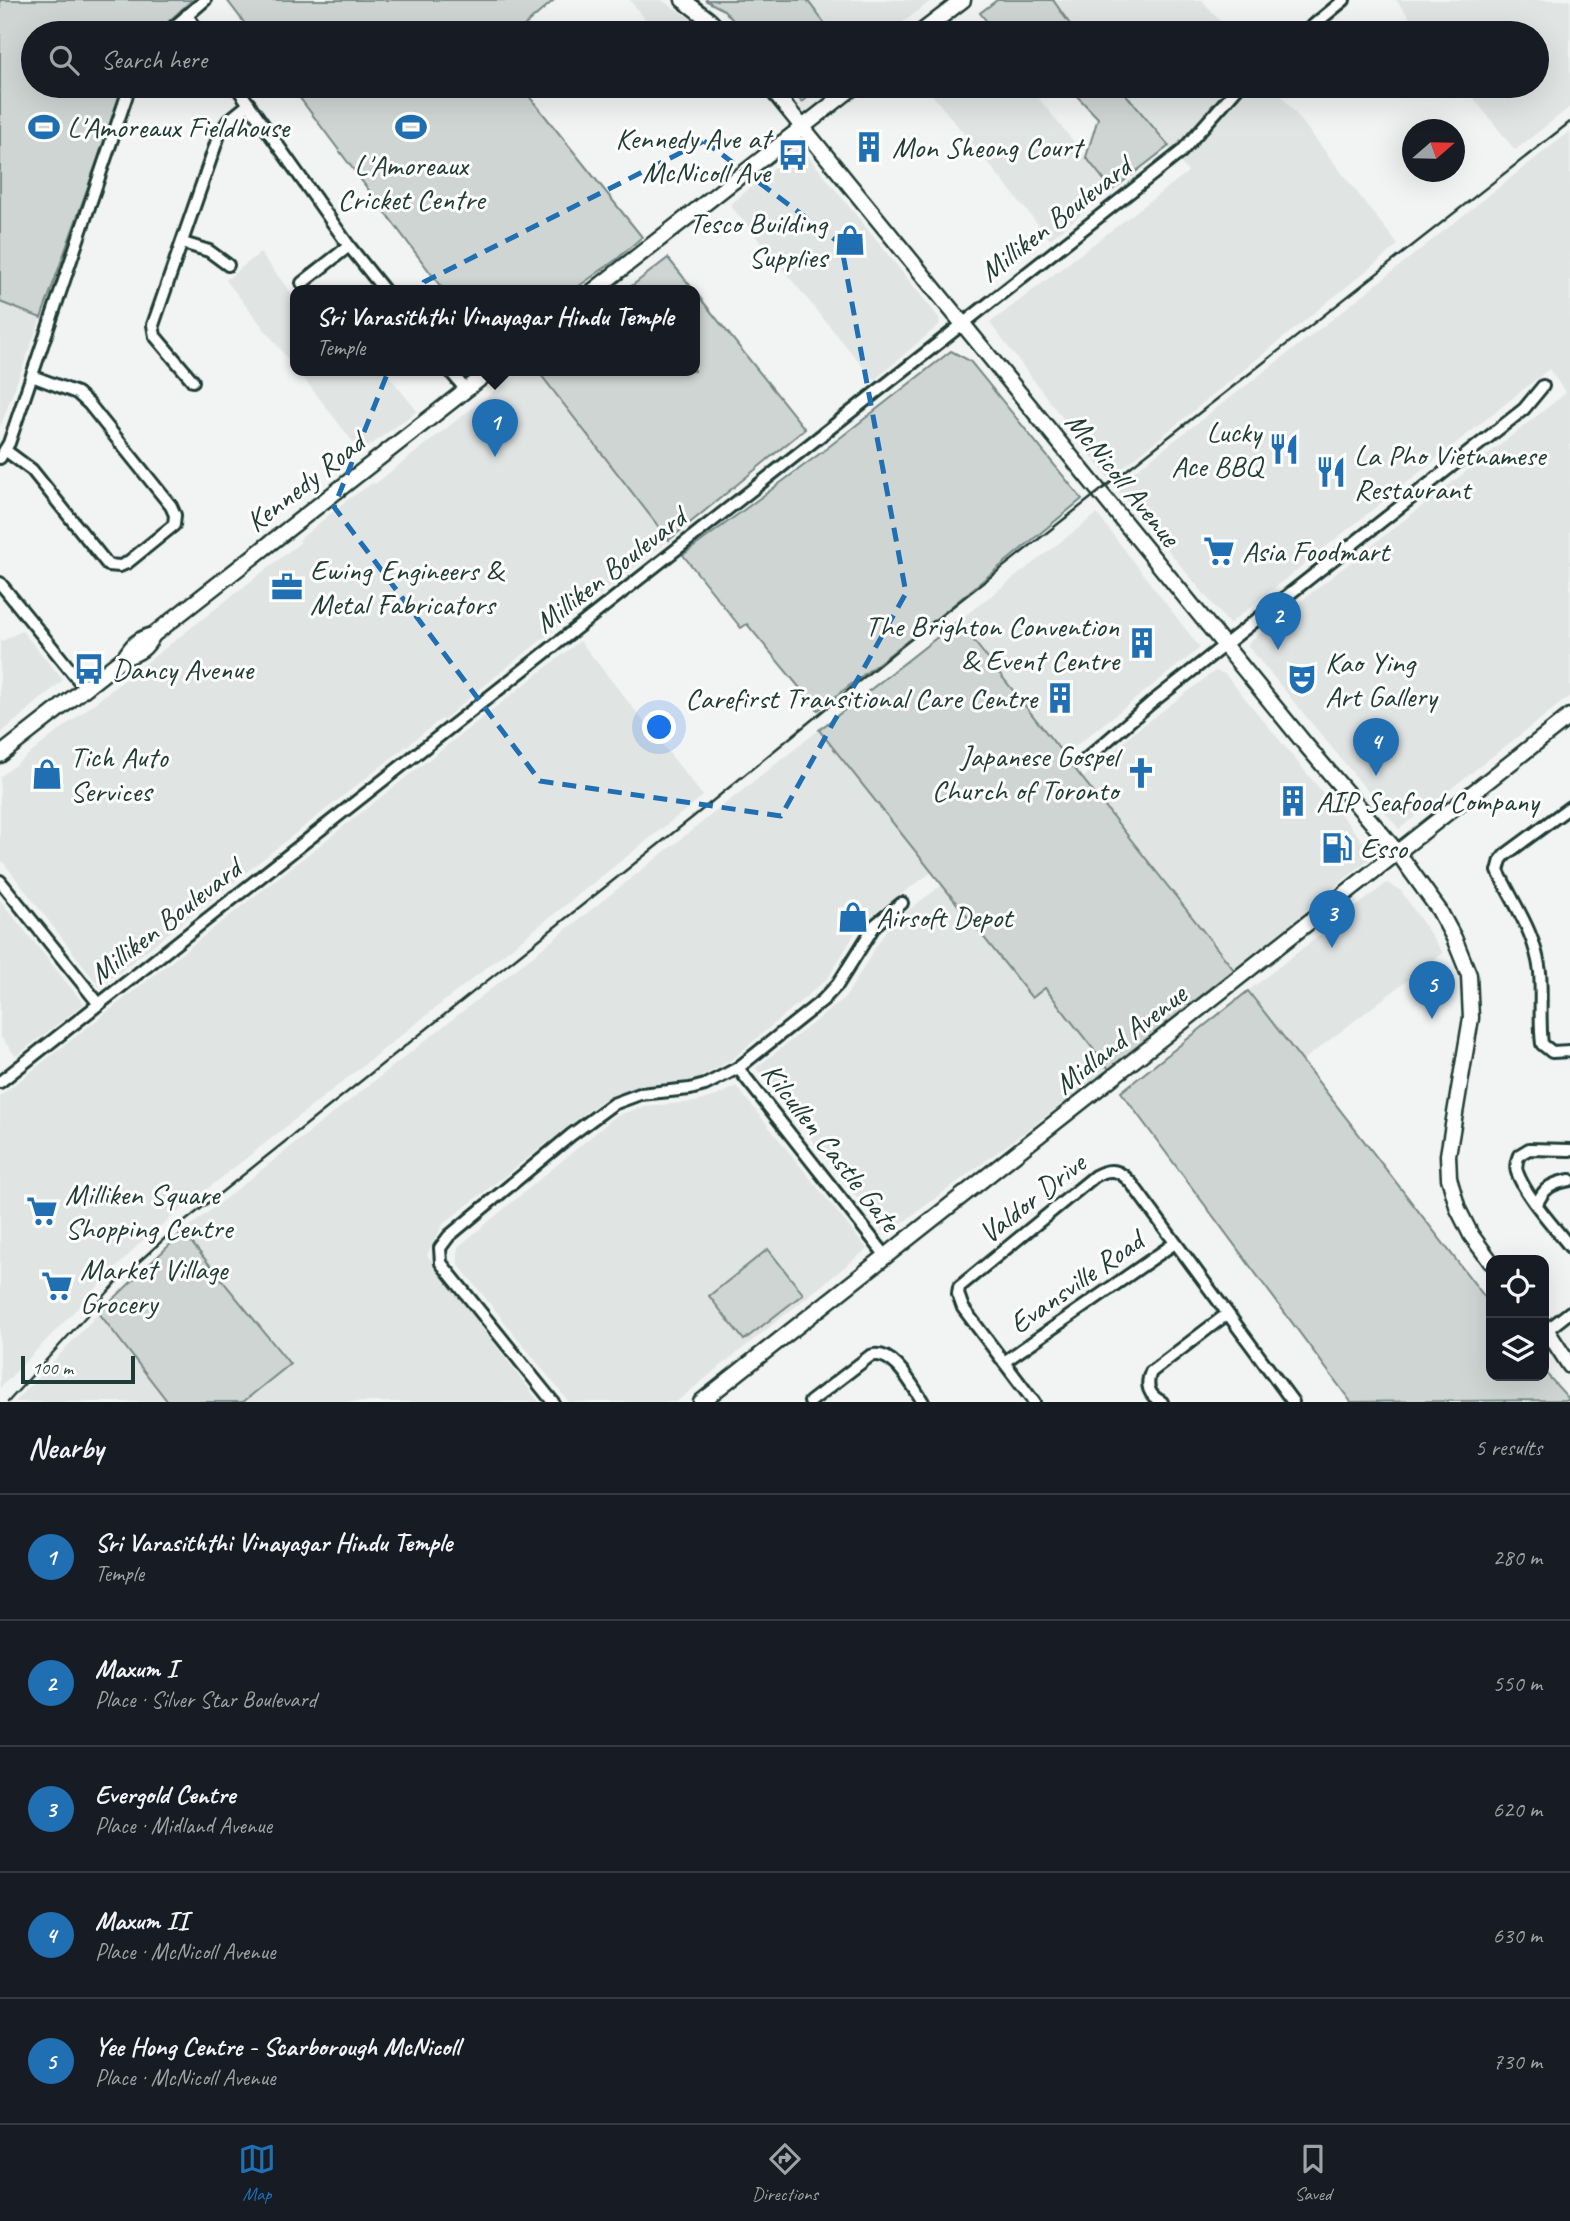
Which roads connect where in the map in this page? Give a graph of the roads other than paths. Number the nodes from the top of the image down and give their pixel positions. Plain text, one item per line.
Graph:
1 (205, 0) edge
2 (683, 0) edge
3 (963, 0) edge
4 (1343, 0) edge
5 (187, 15) junction
6 (180, 21) edge
7 (191, 21) edge
8 (708, 21) edge
9 (936, 21) edge
10 (1318, 21) edge
11 (127, 98) edge
12 (245, 98) edge
13 (779, 98) edge
14 (840, 98) edge
15 (1228, 98) edge
16 (250, 104) junction
17 (803, 127) junction
18 (183, 243) junction
19 (349, 246) junction
20 (228, 265) dead end
21 (302, 283) dead end
22 (380, 285) edge
23 (601, 285) edge
24 (963, 323) junction
25 (32, 376) junction
26 (454, 376) edge
27 (484, 376) edge
28 (193, 381) dead end
29 (1543, 386) dead end
30 (466, 390) junction
31 (3, 454) edge
32 (1, 585) edge
33 (1225, 645) junction
34 (85, 688) junction
35 (1570, 716) edge
36 (0, 755) edge
37 (1086, 759) dead end
38 (1570, 807) edge
39 (1398, 853) junction
40 (0, 881) edge
41 (902, 903) dead end
42 (99, 1004) junction
43 (1570, 1051) edge
44 (738, 1068) junction
45 (0, 1082) edge
46 (1570, 1150) edge
47 (1570, 1180) edge
48 (1537, 1204) junction
49 (1175, 1243) junction
50 (1570, 1247) edge
51 (1486, 1255) edge
52 (886, 1256) junction
53 (1570, 1312) edge
54 (1227, 1314) junction
55 (1549, 1325) edge
56 (1549, 1334) edge
57 (1004, 1362) junction
58 (1570, 1366) edge
59 (553, 1402) edge
60 (701, 1402) edge
61 (810, 1402) edge
62 (923, 1402) edge
63 (1034, 1402) edge
64 (1161, 1402) edge
65 (1293, 1402) edge

1 - 5 street
2 - 8 main road
3 - 9 main road
4 - 10 street
5 - 6 street
5 - 7 street
11 - 25 street
12 - 16 street
13 - 17 main road, McNicoll Avenue
14 - 17 main road
15 - 24 street, Milliken Boulevard
16 - 18 street
16 - 19 street
17 - 23 main road
17 - 24 main road, McNicoll Avenue
18 - 20 street
18 - 28 street
19 - 21 street
19 - 22 street
24 - 33 main road, McNicoll Avenue
24 - 42 street, Milliken Boulevard
25 - 31 street
25 - 31 street
26 - 30 street
27 - 30 main road, Kennedy Road
29 - 33 street
30 - 34 main road, Kennedy Road
32 - 34 street
33 - 37 street
33 - 39 main road, McNicoll Avenue
34 - 36 main road, Kennedy Road
35 - 39 main road, Midland Avenue
38 - 43 street
39 - 51 main road, McNicoll Avenue
39 - 52 main road, Midland Avenue
40 - 42 street
41 - 44 street
42 - 45 street, Milliken Boulevard
44 - 52 street, Kilcullen Castle Gate
44 - 59 street
46 - 48 street
47 - 48 street
48 - 50 street
49 - 54 street, Valdor Drive
49 - 57 street, Evansville Road
49 - 57 street, Valdor Drive
52 - 60 main road, Midland Avenue
53 - 55 street
54 - 64 street
54 - 65 street, Valdor Drive
56 - 58 main road
57 - 63 street, Valdor Drive
61 - 62 street

